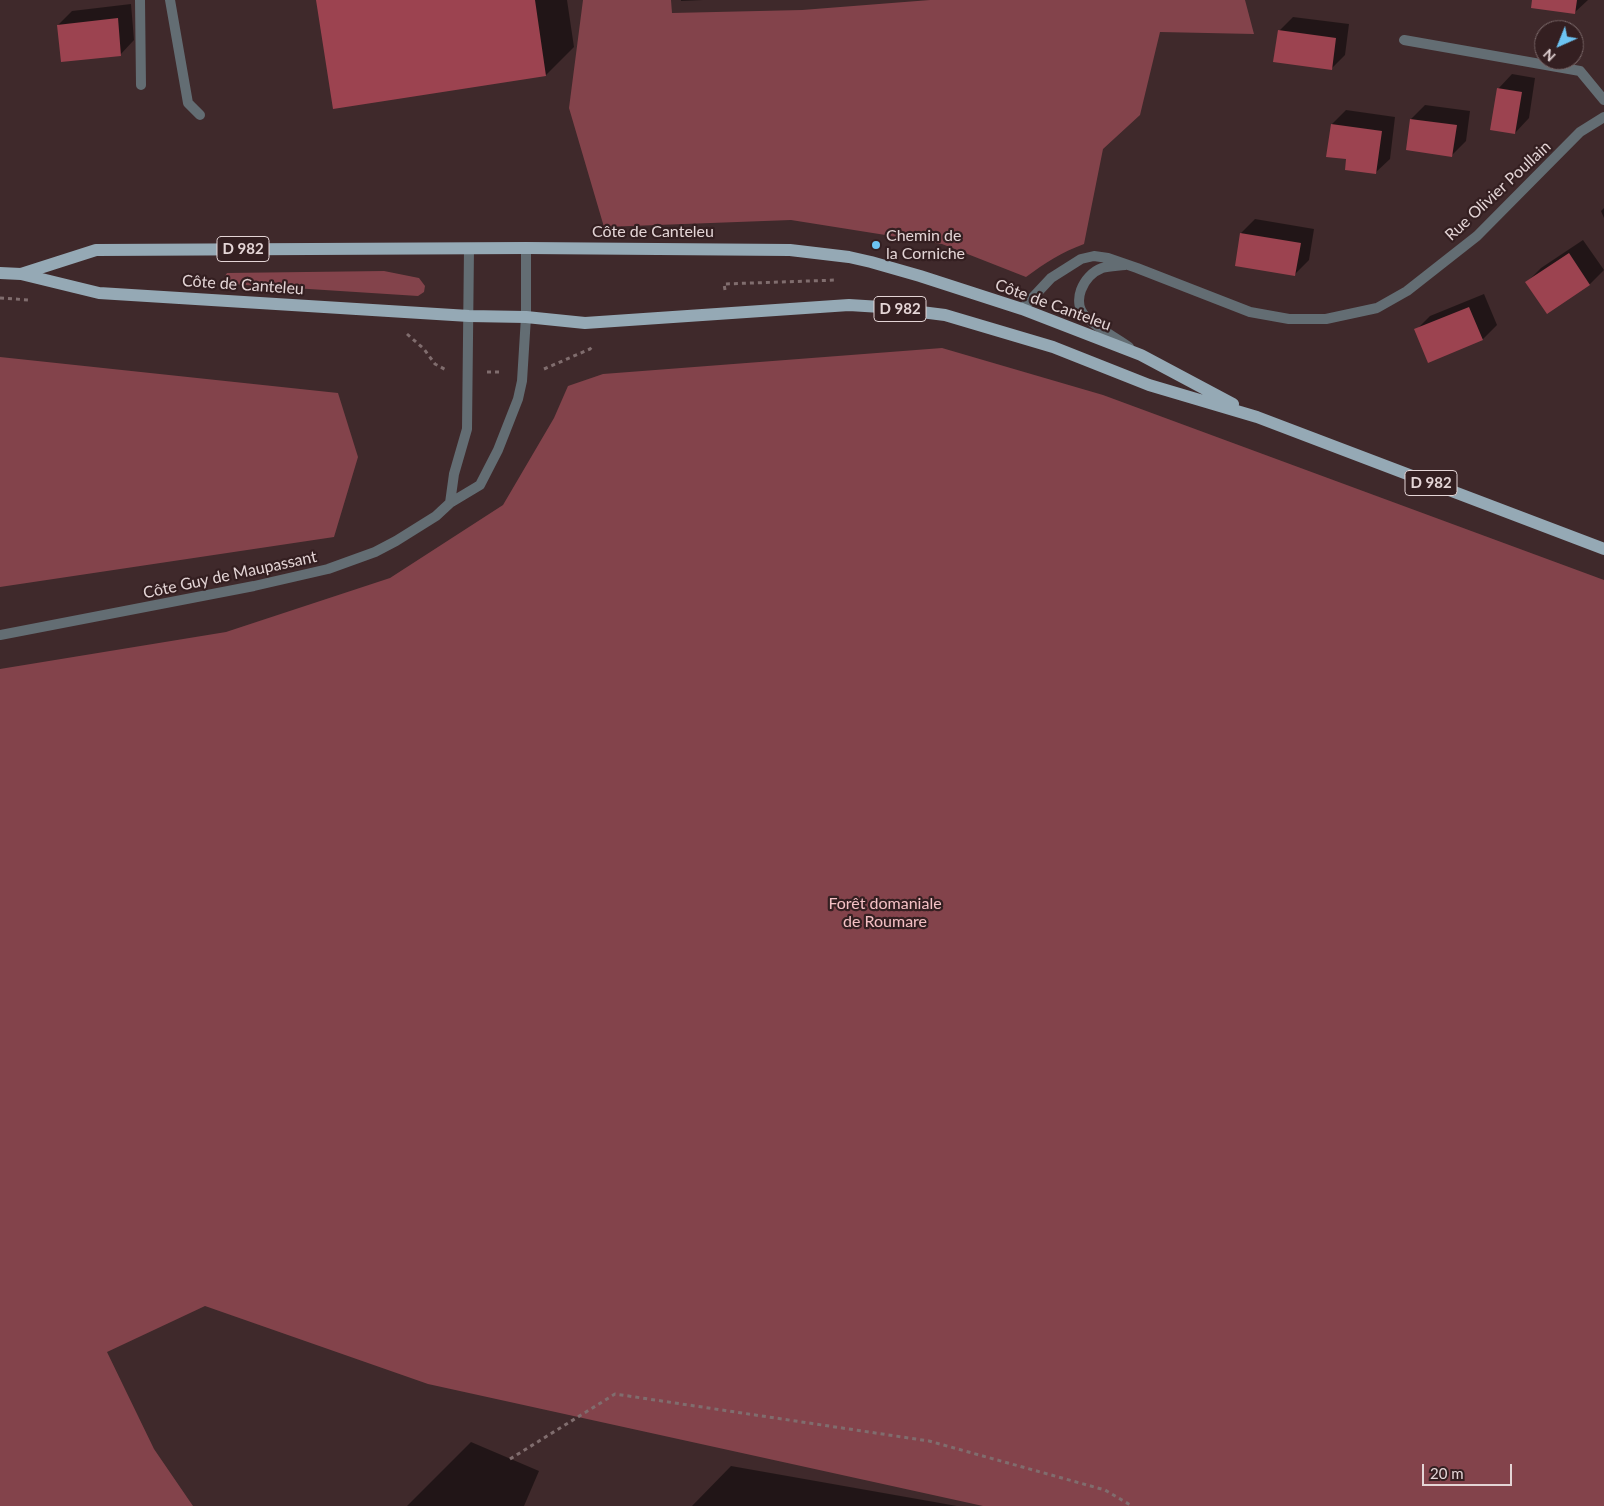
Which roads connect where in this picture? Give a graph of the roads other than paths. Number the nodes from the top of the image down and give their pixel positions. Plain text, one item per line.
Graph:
1 (140, 0) edge
2 (170, 0) edge
3 (1404, 40) dead end
4 (141, 85) dead end
5 (1604, 100) edge
6 (200, 115) dead end
7 (1604, 117) edge
8 (470, 248) junction
9 (526, 248) junction
10 (1128, 265) junction
11 (0, 273) edge
12 (20, 274) junction
13 (1022, 309) junction
14 (469, 316) junction
15 (526, 317) junction
16 (1141, 355) junction
17 (1258, 417) junction
18 (450, 503) junction
19 (1604, 549) edge
20 (0, 636) edge

1 - 4 street
2 - 6 street
3 - 5 street
7 - 10 street, Rue Olivier Poullain
8 - 9 main road, Côte de Canteleu / D 982
8 - 12 main road, Côte de Canteleu / D 982
8 - 14 street
9 - 13 main road, Côte de Canteleu / D 982
9 - 15 street, Côte Guy de Maupassant
10 - 13 street, Rue Olivier Poullain
10 - 16 street, Rue Olivier Poullain
11 - 12 main road, Côte de Canteleu / D 982
12 - 14 main road, Côte de Canteleu / D 982
13 - 16 main road, Côte de Canteleu
14 - 15 main road, Côte de Canteleu / D 982
14 - 18 street
15 - 17 main road, Côte de Canteleu / D 982
15 - 18 street, Côte Guy de Maupassant
16 - 17 main road, Côte de Canteleu
17 - 19 main road, Côte de Canteleu / D 982
18 - 20 street, Côte Guy de Maupassant

